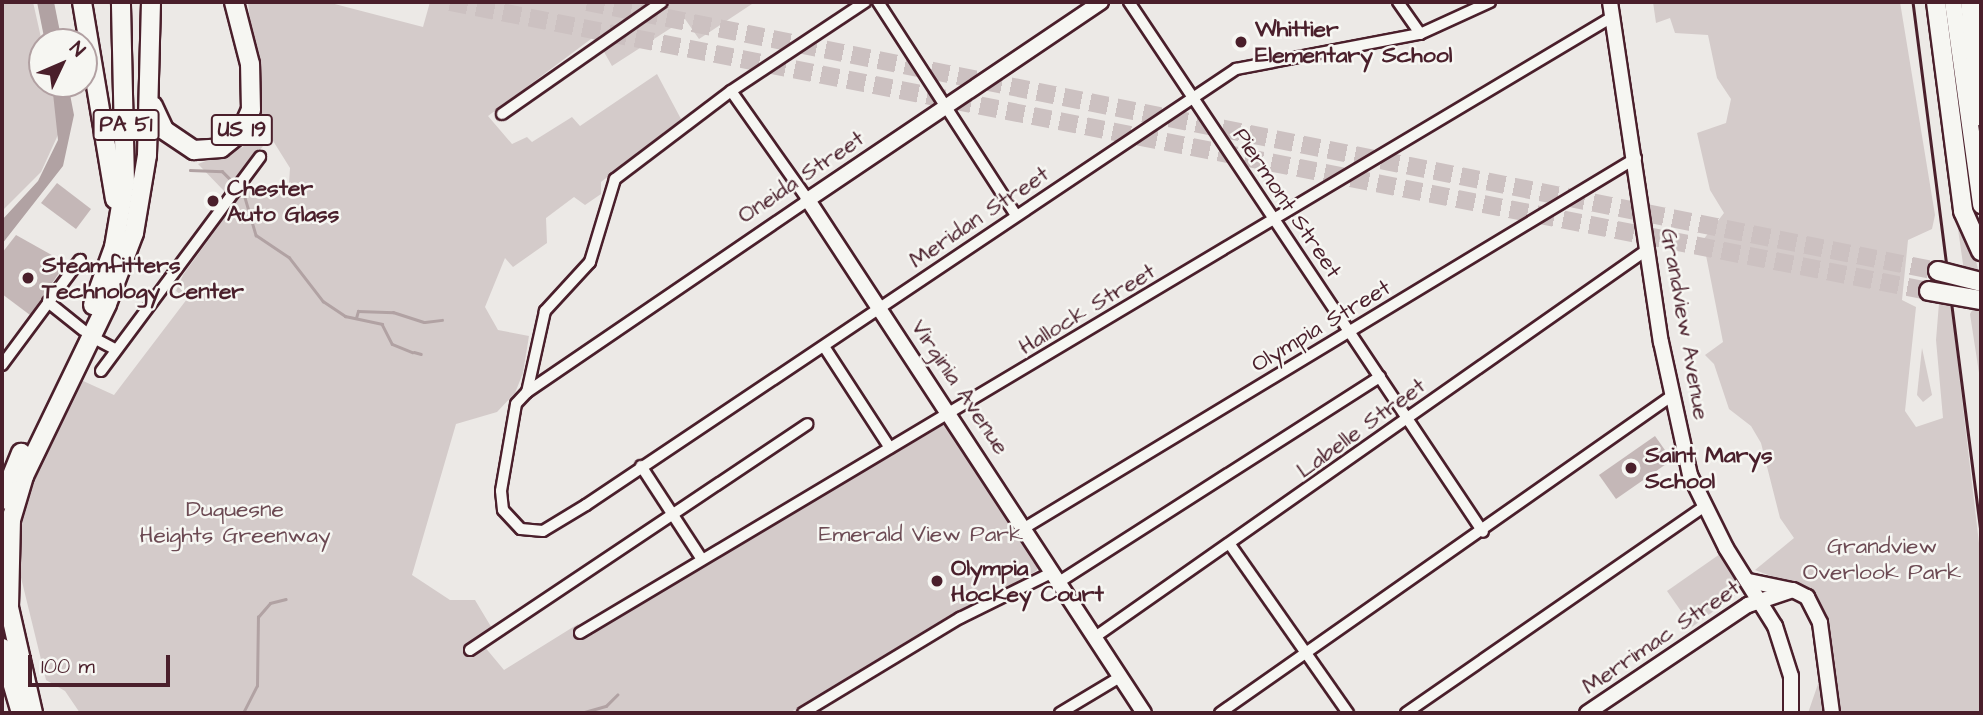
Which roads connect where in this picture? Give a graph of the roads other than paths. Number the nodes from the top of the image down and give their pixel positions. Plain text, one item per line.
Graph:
1 (82, 2) edge
2 (121, 2) edge
3 (151, 2) edge
4 (234, 2) edge
5 (662, 2) edge
6 (865, 2) edge
7 (878, 2) edge
8 (1101, 2) edge
9 (1129, 2) edge
10 (1398, 2) edge
11 (1490, 2) edge
12 (1610, 2) edge
13 (1936, 2) edge
14 (1954, 2) edge
15 (1970, 2) edge
16 (1612, 17) junction
17 (1420, 34) junction
18 (731, 91) junction
19 (149, 92) junction
20 (1194, 98) junction
21 (948, 104) junction
22 (502, 114) dead end
23 (1981, 116) edge
24 (260, 158) dead end
25 (1636, 158) junction
26 (808, 200) junction
27 (1981, 205) edge
28 (1016, 215) junction
29 (1274, 220) junction
30 (114, 247) junction
31 (1648, 249) junction
32 (1981, 251) edge
33 (80, 260) dead end
34 (1935, 270) tunnel mouth
35 (1981, 282) edge
36 (1929, 291) tunnel mouth
37 (1981, 300) edge
38 (48, 302) junction
39 (879, 307) junction
40 (1349, 330) junction
41 (87, 333) junction
42 (825, 348) junction
43 (115, 349) junction
44 (2, 365) edge
45 (101, 371) dead end
46 (1380, 377) junction
47 (527, 392) junction
48 (1673, 395) junction
49 (950, 413) junction
50 (1406, 418) junction
51 (807, 424) dead end
52 (890, 448) junction
53 (641, 466) junction
54 (2, 500) edge
55 (1703, 507) junction
56 (670, 516) junction
57 (1026, 527) junction
58 (1483, 532) junction
59 (1231, 546) junction
60 (4, 554) edge
61 (701, 558) junction
62 (1056, 577) junction
63 (1749, 581) junction
64 (1793, 590) junction
65 (1760, 598) junction
66 (580, 633) dead end
67 (1095, 638) junction
68 (2, 648) edge
69 (470, 650) dead end
70 (1307, 654) junction
71 (1120, 677) junction
72 (20, 713) edge
73 (33, 713) edge
74 (803, 713) edge
75 (1060, 713) edge
76 (1144, 713) edge
77 (1220, 713) edge
78 (1348, 713) edge
79 (1406, 713) edge
80 (1587, 713) edge
81 (1791, 713) edge
82 (1832, 713) edge

1 - 30 highway
2 - 30 highway, PA 51
3 - 19 highway, US 19
4 - 19 highway, US 19
5 - 22 street
6 - 18 street
7 - 21 street
8 - 21 street, Oneida Street
9 - 20 street, Piermont Street
10 - 17 street
11 - 17 street, Meridan Street
12 - 16 street, Grandview Avenue
13 - 32 highway
14 - 27 main road
15 - 23 highway
16 - 25 street, Grandview Avenue
16 - 29 street, Hallock Street
17 - 20 street, Meridan Street
18 - 26 street, Virginia Avenue
18 - 47 street
19 - 41 highway
20 - 28 street, Meridan Street
20 - 29 street, Piermont Street
21 - 26 street, Oneida Street
21 - 28 street
24 - 43 street
25 - 31 street, Grandview Avenue
25 - 40 street, Olympia Street
26 - 39 street, Virginia Avenue
26 - 47 street, Oneida Street
28 - 39 street, Meridan Street
29 - 40 street, Piermont Street
29 - 49 street, Hallock Street
30 - 41 highway
31 - 48 street, Grandview Avenue
31 - 50 street, Labelle Street
33 - 38 street
34 - 35 highway, bridge
36 - 37 highway, bridge
38 - 41 street
38 - 44 street
39 - 42 street, Meridan Street
39 - 49 street, Virginia Avenue
40 - 46 street, Piermont Street
40 - 57 street, Olympia Street
41 - 43 street
41 - 54 highway
41 - 60 highway
42 - 52 street
42 - 53 street, Meridan Street
43 - 45 street
46 - 50 street, Piermont Street
46 - 62 street
47 - 53 street, Meridan Street
48 - 55 street, Grandview Avenue
48 - 58 street
49 - 52 street, Hallock Street
49 - 57 street, Virginia Avenue
50 - 58 street, Piermont Street
50 - 59 street, Labelle Street
51 - 56 street
52 - 61 street, Hallock Street
53 - 56 street
55 - 63 street, Grandview Avenue
55 - 79 street
56 - 61 street
56 - 69 street
57 - 62 street, Virginia Avenue
58 - 70 street
59 - 67 street, Labelle Street
59 - 70 street
60 - 73 highway
61 - 66 street, Hallock Street
62 - 67 street, Virginia Avenue
62 - 74 street
63 - 64 street
63 - 65 street, Grandview Avenue
64 - 65 street, Merrimac Street
64 - 82 street
65 - 80 street, Merrimac Street
65 - 81 street, Grandview Avenue
67 - 71 street, Virginia Avenue
68 - 72 highway
70 - 77 street
70 - 78 street
71 - 75 street
71 - 76 street, Virginia Avenue

